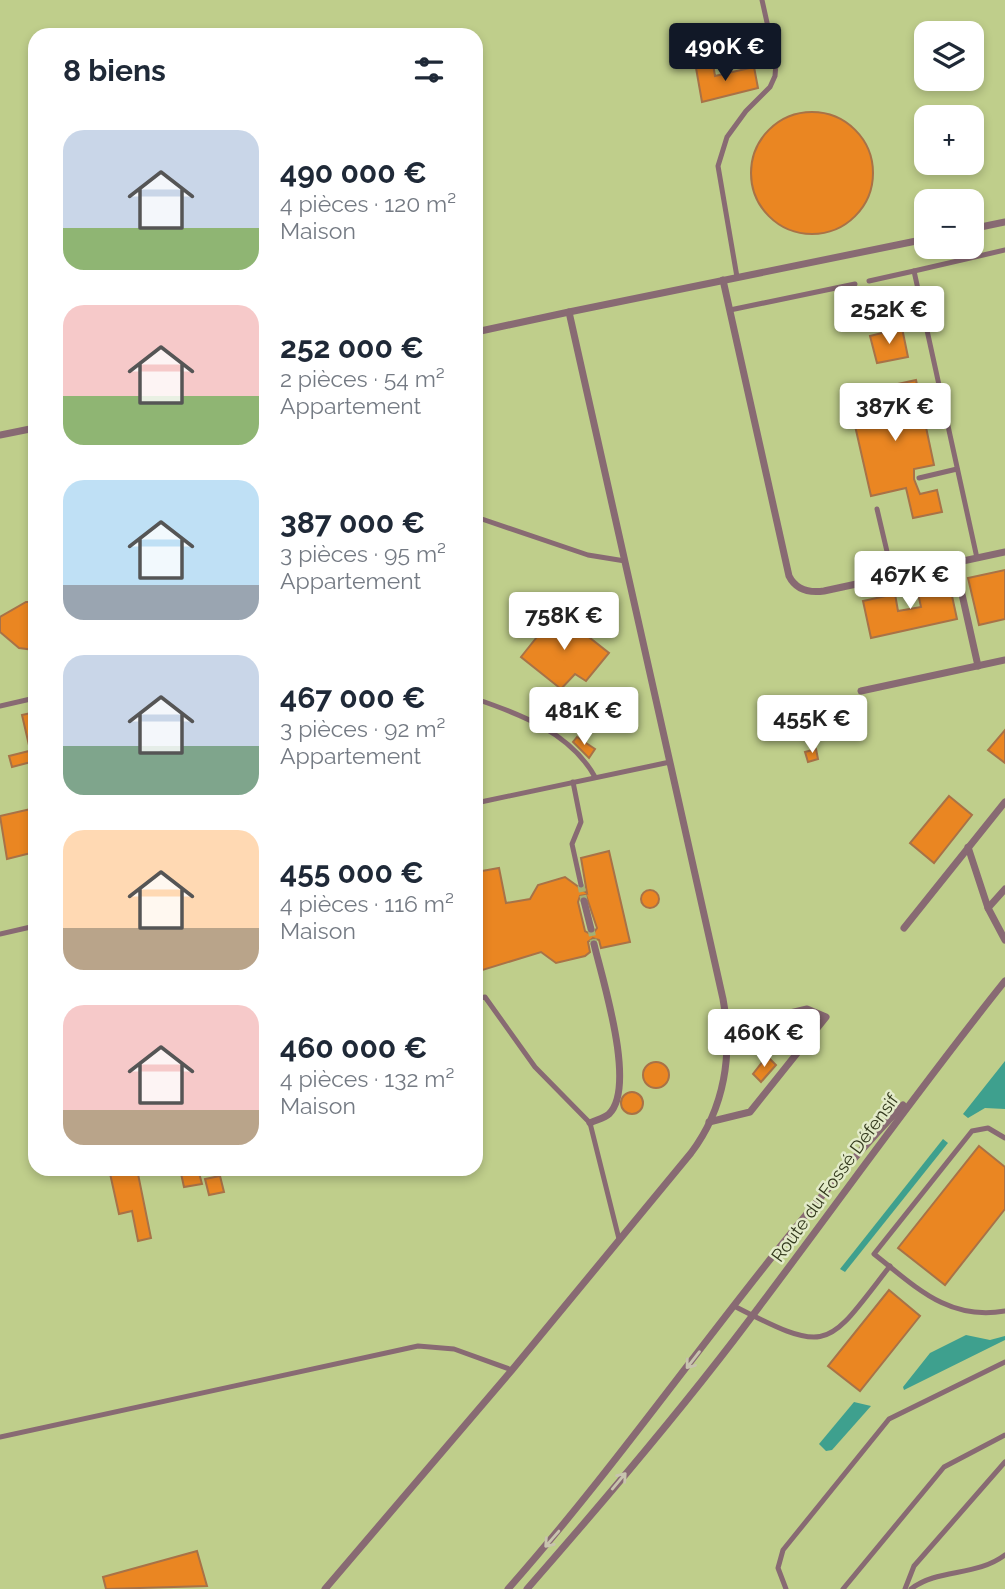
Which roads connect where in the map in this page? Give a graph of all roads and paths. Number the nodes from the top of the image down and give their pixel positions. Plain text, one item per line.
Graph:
1 (762, 0) edge
2 (1005, 222) edge
3 (984, 226) edge
4 (914, 241) edge
5 (1005, 250) edge
6 (914, 271) junction
7 (737, 277) junction
8 (723, 280) junction
9 (869, 281) dead end
10 (855, 284) dead end
11 (730, 310) junction
12 (569, 312) junction
13 (483, 330) edge
14 (28, 429) edge
15 (0, 435) edge
16 (957, 469) junction
17 (919, 478) dead end
18 (877, 509) dead end
19 (483, 519) edge
20 (1005, 552) edge
21 (977, 558) junction
22 (625, 561) junction
23 (955, 563) junction
24 (892, 576) junction
25 (1005, 660) edge
26 (978, 666) junction
27 (861, 691) dead end
28 (28, 700) edge
29 (483, 701) edge
30 (0, 706) edge
31 (670, 761) junction
32 (595, 777) junction
33 (573, 782) junction
34 (483, 801) edge
35 (1005, 802) edge
36 (968, 847) junction
37 (581, 886) tunnel mouth
38 (1005, 888) edge
39 (584, 901) tunnel mouth
40 (988, 908) junction
41 (28, 928) edge
42 (904, 928) dead end
43 (591, 929) tunnel mouth
44 (0, 934) edge
45 (1005, 940) edge
46 (594, 944) tunnel mouth
47 (1005, 981) edge
48 (483, 997) edge
49 (727, 1028) junction
50 (918, 1090) junction
51 (709, 1122) junction
52 (590, 1123) junction
53 (1005, 1138) edge
54 (620, 1239) junction
55 (890, 1266) junction
56 (734, 1306) junction
57 (1005, 1311) edge
58 (753, 1315) junction
59 (1005, 1362) edge
60 (512, 1370) junction
61 (1005, 1435) edge
62 (0, 1437) edge
63 (1005, 1462) edge
64 (1005, 1555) edge
65 (325, 1589) edge
66 (508, 1589) edge
67 (527, 1589) edge
68 (786, 1589) edge
69 (843, 1589) edge
70 (905, 1589) edge
71 (911, 1589) edge

1 - 7 lane
2 - 3 street
4 - 7 street
5 - 6 lane
6 - 9 lane
6 - 16 lane
7 - 8 street
8 - 11 street
8 - 12 street
10 - 11 lane
11 - 24 street
12 - 13 street
12 - 22 street
14 - 15 street
16 - 17 lane
16 - 21 lane
18 - 24 lane
19 - 22 lane
20 - 21 street
21 - 23 street
22 - 31 street
23 - 24 street
23 - 26 street
25 - 26 street
26 - 27 street
28 - 30 lane
29 - 32 lane
31 - 32 lane
31 - 49 street
32 - 33 lane
33 - 34 lane
33 - 37 lane
35 - 36 street
36 - 40 street
36 - 42 street
38 - 40 street
39 - 43 street
40 - 45 street
41 - 44 lane
46 - 52 street
47 - 50 street
48 - 52 lane
49 - 51 street
49 - 51 street
50 - 56 street, Route du Fossé Défensif
50 - 58 street, Route du Fossé Défensif
51 - 54 street
52 - 54 lane
53 - 55 lane
54 - 60 street
55 - 57 lane
55 - 58 lane
56 - 58 lane
56 -> 66 street, Route du Fossé Défensif
67 -> 58 street, Route du Fossé Défensif
59 - 68 lane
60 - 62 lane
60 - 65 street
61 - 69 lane
63 - 70 lane
64 - 71 lane

